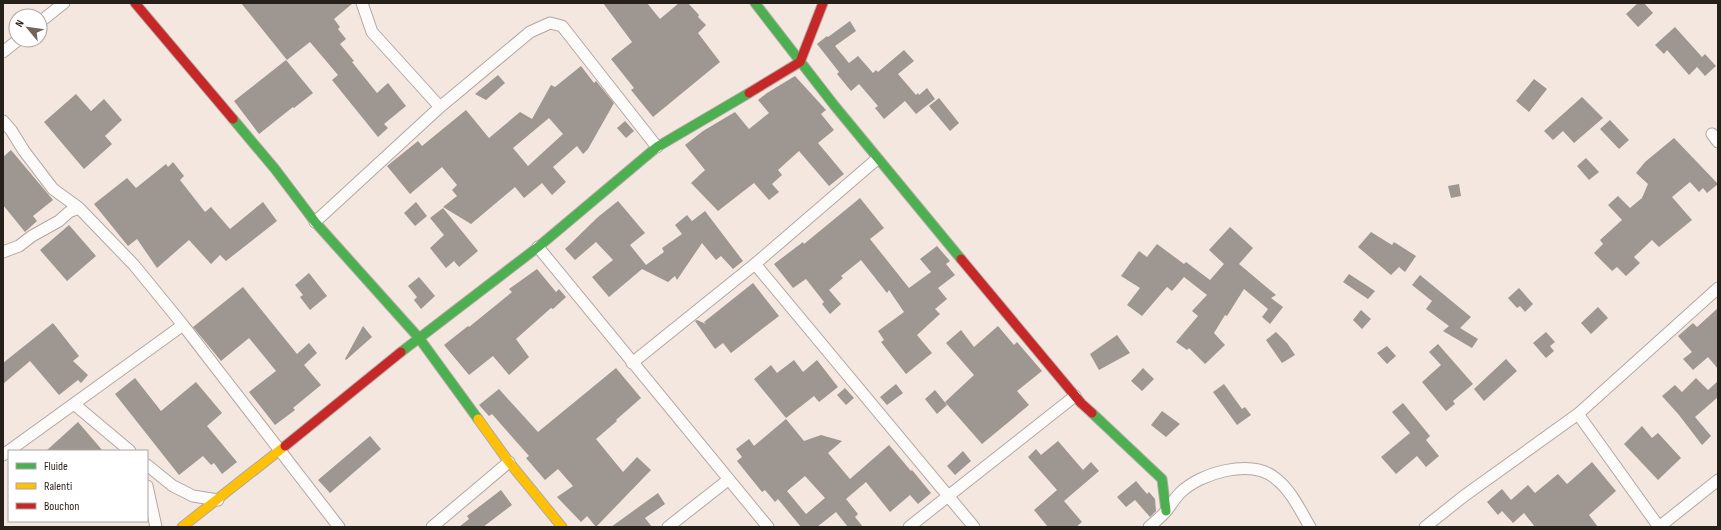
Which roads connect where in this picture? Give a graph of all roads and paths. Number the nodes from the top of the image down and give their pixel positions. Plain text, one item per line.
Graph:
1 (64, 3) edge
2 (135, 3) edge
3 (362, 3) edge
4 (755, 3) edge
5 (824, 3) edge
6 (48, 16) edge
7 (800, 62) junction
8 (440, 107) junction
9 (3, 121) edge
10 (657, 146) junction
11 (877, 159) junction
12 (80, 208) junction
13 (315, 222) junction
14 (538, 247) junction
15 (3, 252) edge
16 (755, 264) junction
17 (1718, 288) edge
18 (184, 325) junction
19 (419, 338) junction
20 (632, 363) junction
21 (1075, 396) junction
22 (74, 404) junction
23 (1578, 414) junction
24 (10, 450) edge
25 (129, 450) edge
26 (280, 450) junction
27 (509, 462) junction
28 (148, 466) edge
29 (728, 480) junction
30 (1718, 480) edge
31 (148, 491) edge
32 (948, 495) junction
33 (218, 500) junction
34 (1166, 511) junction
35 (156, 527) edge
36 (182, 527) edge
37 (339, 527) edge
38 (432, 527) edge
39 (562, 527) edge
40 (668, 527) edge
41 (768, 527) edge
42 (909, 527) edge
43 (974, 527) edge
44 (1149, 527) edge
45 (1310, 527) edge
46 (1425, 527) edge

1 - 6 street
2 - 13 street
3 - 8 street
4 - 7 street
5 - 7 street
7 - 10 street
7 - 11 street
8 - 10 street
8 - 13 street
9 - 12 street
10 - 14 street
11 - 16 street
11 - 21 street
12 - 15 street
12 - 18 street
13 - 19 street
14 - 19 street
14 - 20 street
16 - 20 street
16 - 32 street
17 - 23 street
18 - 22 street
18 - 26 street
19 - 26 street
19 - 27 street
20 - 29 street
21 - 32 street
21 - 34 street
22 - 24 street
22 - 25 street
23 - 30 street
23 - 46 street
26 - 33 street
26 - 37 street
27 - 38 street
27 - 39 street
28 - 33 street
29 - 40 street
29 - 41 street
31 - 35 street
32 - 42 street
32 - 43 street
33 - 36 street
34 - 44 street
34 - 45 street

